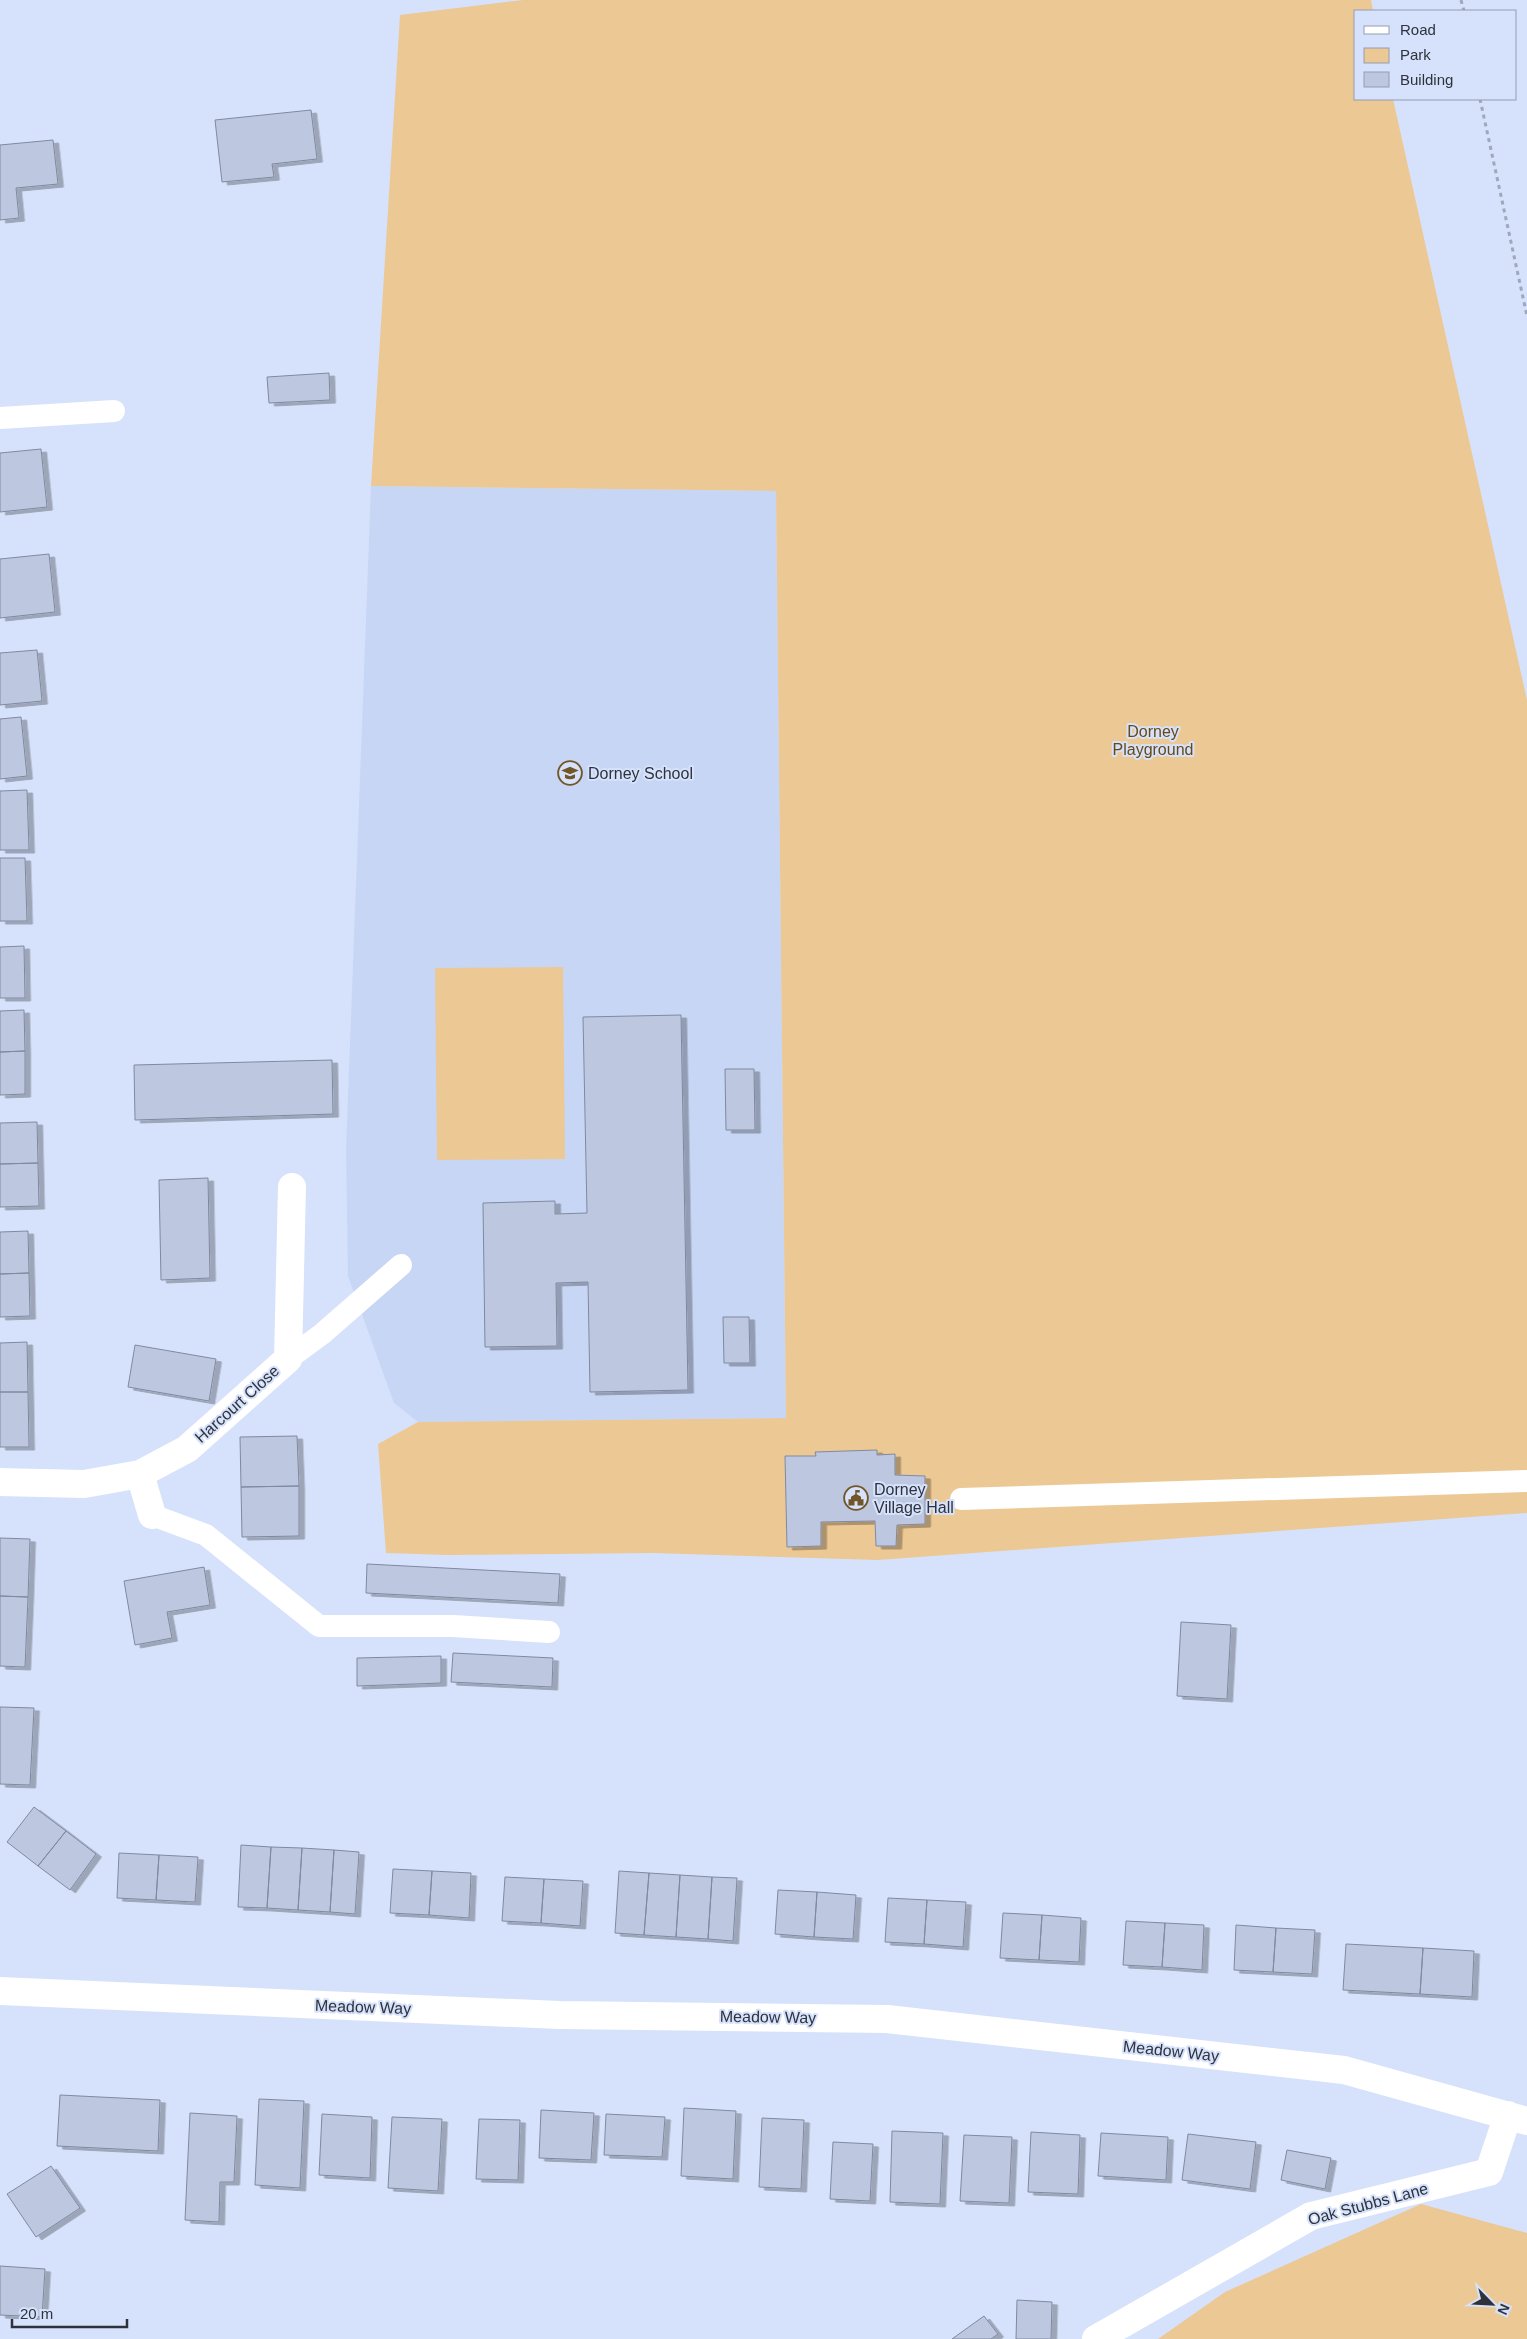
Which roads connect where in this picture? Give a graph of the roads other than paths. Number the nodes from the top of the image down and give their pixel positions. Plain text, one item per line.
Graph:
1 (114, 411) dead end
2 (0, 418) edge
3 (292, 1187) dead end
4 (401, 1265) dead end
5 (288, 1359) junction
6 (140, 1474) junction
7 (0, 1482) edge
8 (1527, 1482) edge
9 (962, 1499) dead end
10 (152, 1514) joint
11 (549, 1632) dead end
12 (0, 1991) edge
13 (1518, 2118) edge
14 (1096, 2339) edge

1 - 2 lane
3 - 5 street, Harcourt Close
4 - 5 lane
5 - 6 street, Harcourt Close
6 - 7 street, Harcourt Close
6 - 10 street
8 - 9 lane
10 - 11 lane
12 - 13 street, Meadow Way
13 - 14 street, Oak Stubbs Lane

